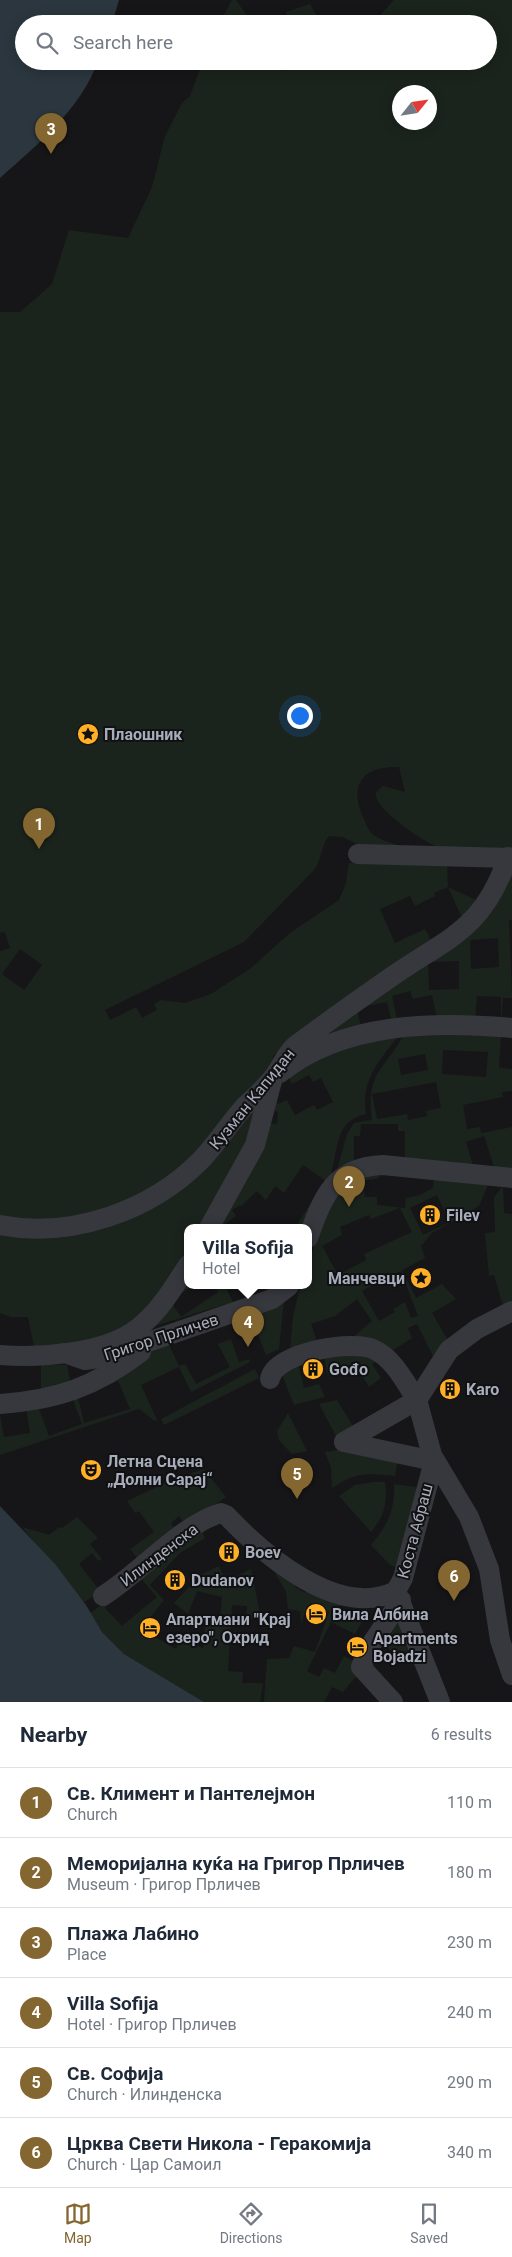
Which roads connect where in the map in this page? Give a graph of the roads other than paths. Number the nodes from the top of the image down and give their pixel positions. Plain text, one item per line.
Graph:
1 (358, 854) dead end
2 (510, 858) edge
3 (512, 1028) edge
4 (273, 1079) junction
5 (512, 1178) edge
6 (210, 1224) edge
7 (0, 1226) edge
8 (312, 1229) edge
9 (184, 1271) edge
10 (285, 1289) edge
11 (512, 1311) edge
12 (155, 1342) junction
13 (66, 1353) junction
14 (0, 1355) edge
15 (270, 1379) dead end
16 (417, 1400) junction
17 (0, 1404) edge
18 (434, 1460) junction
19 (399, 1595) junction
20 (103, 1596) dead end
21 (512, 1675) edge
22 (393, 1702) edge
23 (440, 1702) edge

1 - 2 street, Кузман Капидан
2 - 4 street, Кузман Капидан
3 - 4 street
4 - 6 street
4 - 7 street, Кузман Капидан
5 - 8 street
9 - 13 street, Григор Прличев
10 - 12 street, Григор Прличев
11 - 16 street
12 - 13 street, Григор Прличев
12 - 17 street
13 - 14 street
15 - 16 street
16 - 18 street
16 - 18 street
18 - 19 street, Коста Абраш
18 - 21 street
19 - 20 street, Илинденска
19 - 22 street, Коста Абраш
19 - 23 street, Коста Абраш

